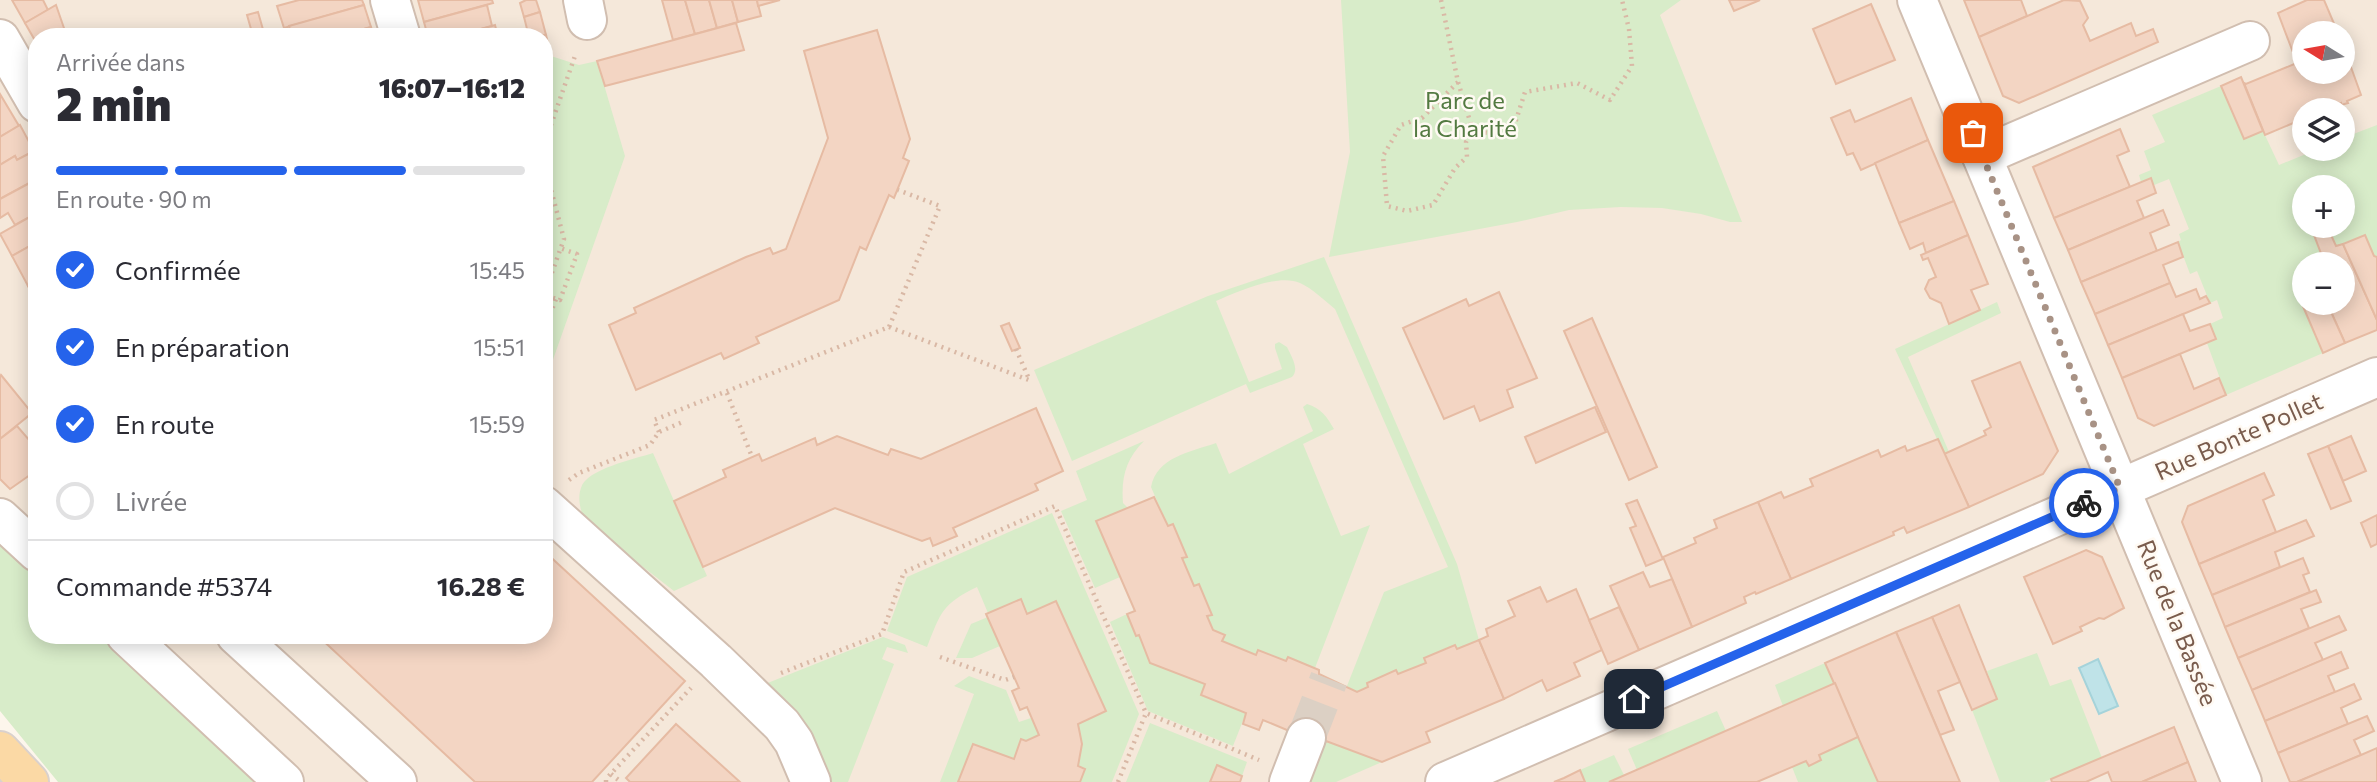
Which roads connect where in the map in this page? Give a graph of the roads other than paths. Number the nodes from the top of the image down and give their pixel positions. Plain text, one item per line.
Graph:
1 (390, 0) edge
2 (1917, 0) edge
3 (398, 28) edge
4 (0, 39) edge
5 (2250, 41) dead end
6 (28, 87) edge
7 (1982, 156) junction
8 (2377, 377) edge
9 (2120, 488) junction
10 (556, 493) edge
11 (0, 518) edge
12 (28, 544) edge
13 (136, 644) edge
14 (246, 644) edge
15 (1306, 738) tunnel mouth
16 (0, 751) edge
17 (1290, 778) edge
18 (29, 782) edge
19 (284, 782) edge
20 (397, 782) edge
21 (811, 782) edge
22 (1445, 782) edge
23 (2242, 782) edge

1 - 3 street
2 - 7 street, Rue de la Bassée
4 - 6 street
5 - 7 street
7 - 9 street, Rue de la Bassée
8 - 9 street, Rue Bonte Pollet
9 - 22 street, Rue Bonte Pollet
9 - 23 street, Rue de la Bassée
10 - 21 street
11 - 12 street
13 - 19 street
14 - 20 street
15 - 17 street
16 - 18 main road

